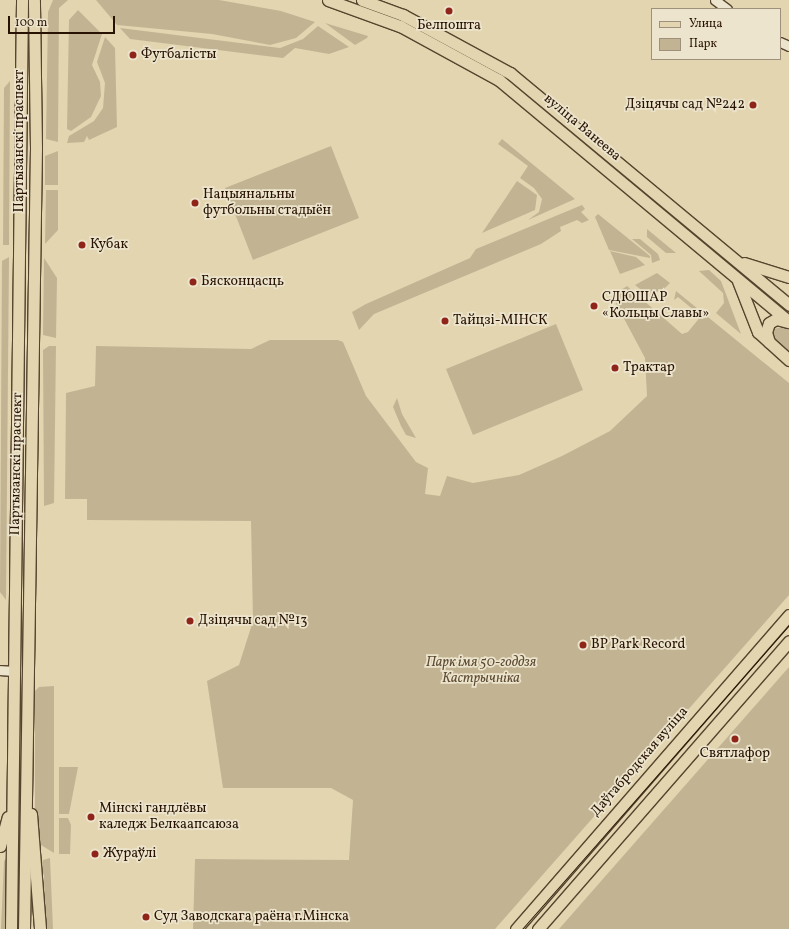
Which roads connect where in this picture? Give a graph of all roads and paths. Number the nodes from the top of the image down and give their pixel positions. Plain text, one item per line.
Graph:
1 (22, 0) edge
2 (34, 0) edge
3 (328, 0) edge
4 (362, 0) edge
5 (715, 0) edge
6 (726, 8) edge
7 (735, 258) junction
8 (733, 274) junction
9 (789, 277) edge
10 (789, 305) edge
11 (788, 322) edge
12 (769, 343) junction
13 (789, 360) edge
14 (789, 615) edge
15 (789, 641) edge
16 (0, 670) edge
17 (14, 671) junction
18 (28, 676) junction
19 (26, 795) junction
20 (12, 805) junction
21 (0, 846) edge
22 (11, 929) edge
23 (24, 929) edge
24 (40, 929) edge
25 (516, 929) edge
26 (538, 929) edge

1 - 17 main road, Партызанскі праспект
2 - 18 main road, Партызанскі праспект
3 - 8 main road, вуліца Ванеева
4 - 7 main road, вуліца Ванеева
5 - 6 street
7 - 9 main road
7 - 10 main road, вуліца Ванеева
8 - 11 main road, вуліца Ванеева
8 - 12 main road
11 - 12 main road
12 - 13 main road
14 - 25 main road, Даўгабродская вуліца
15 - 26 main road
16 - 17 street
17 - 18 main road
17 - 20 main road, Партызанскі праспект
18 - 19 main road, Партызанскі праспект
19 - 23 main road, Партызанскі праспект
19 - 24 main road
20 - 21 main road
20 - 22 main road, Партызанскі праспект

